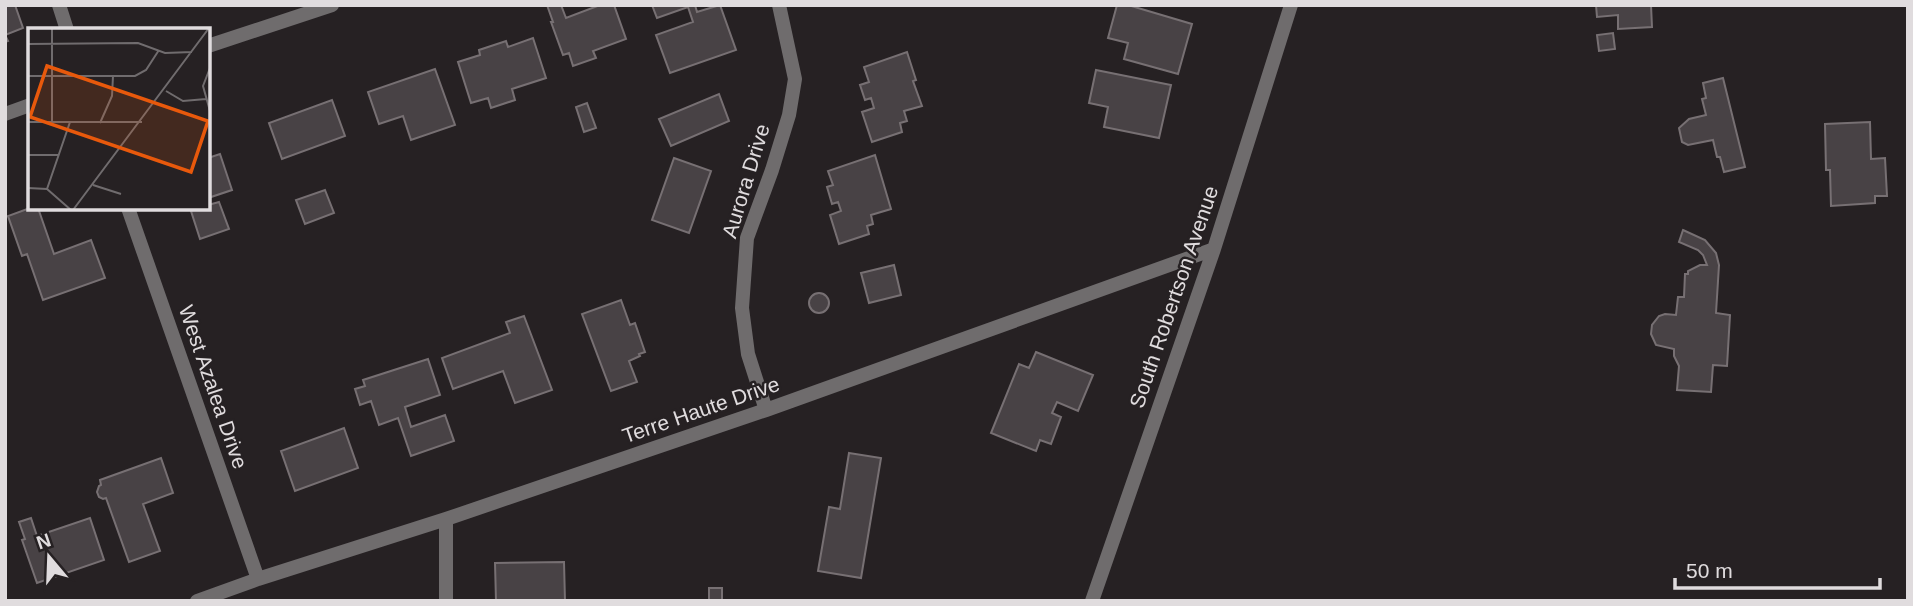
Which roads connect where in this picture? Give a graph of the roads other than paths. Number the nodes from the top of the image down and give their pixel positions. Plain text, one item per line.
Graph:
1 (59, 5) edge
2 (332, 5) edge
3 (779, 5) edge
4 (1291, 5) edge
5 (66, 28) edge
6 (210, 45) edge
7 (28, 106) edge
8 (5, 114) edge
9 (129, 210) edge
10 (1214, 248) junction
11 (766, 410) junction
12 (446, 519) junction
13 (258, 579) junction
14 (197, 601) edge
15 (446, 601) edge
16 (1092, 601) edge

1 - 5 street
2 - 6 street
3 - 11 street, Aurora Drive
4 - 10 street, South Robertson Avenue
7 - 8 street
9 - 13 street, West Azalea Drive
10 - 11 street, Terre Haute Drive
10 - 16 street, South Robertson Avenue
11 - 12 street, Terre Haute Drive
12 - 13 street, Terre Haute Drive
12 - 15 street
13 - 14 street, Terre Haute Drive

